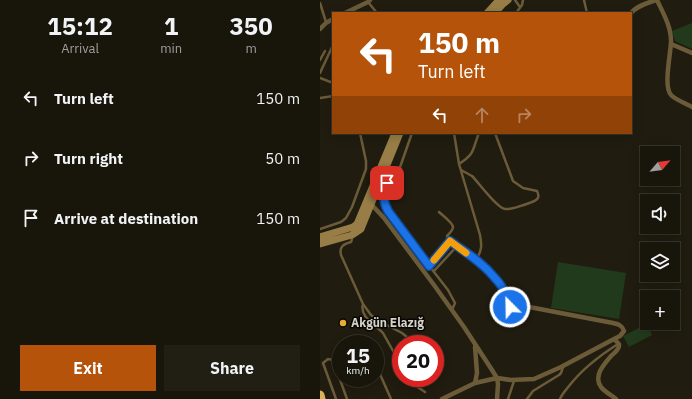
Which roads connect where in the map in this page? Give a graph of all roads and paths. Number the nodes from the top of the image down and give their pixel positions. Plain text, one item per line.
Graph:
1 (499, 0) edge
2 (508, 0) edge
3 (515, 0) edge
4 (523, 0) edge
5 (584, 0) edge
6 (657, 0) edge
7 (369, 1) edge
8 (320, 3) edge
9 (520, 7) junction
10 (347, 12) edge
11 (376, 12) edge
12 (488, 12) edge
13 (496, 12) edge
14 (517, 12) edge
15 (588, 12) edge
16 (632, 12) edge
17 (332, 20) edge
18 (326, 23) junction
19 (320, 29) edge
20 (671, 44) junction
21 (325, 50) dead end
22 (332, 50) edge
23 (692, 53) edge
24 (320, 60) edge
25 (320, 73) edge
26 (320, 78) edge
27 (332, 83) edge
28 (332, 96) edge
29 (320, 98) edge
30 (692, 107) edge
31 (360, 134) edge
32 (395, 134) edge
33 (400, 134) edge
34 (412, 134) edge
35 (454, 134) edge
36 (479, 134) edge
37 (495, 134) edge
38 (459, 164) junction
39 (461, 170) junction
40 (371, 204) junction
41 (439, 212) dead end
42 (320, 229) edge
43 (349, 232) junction
44 (320, 237) edge
45 (450, 241) junction
46 (320, 244) edge
47 (457, 246) junction
48 (476, 260) junction
49 (429, 266) junction
50 (434, 272) junction
51 (364, 304) junction
52 (524, 306) joint
53 (452, 310) junction
54 (404, 335) edge
55 (614, 339) junction
56 (619, 344) junction
57 (475, 345) junction
58 (392, 348) edge
59 (563, 366) junction
60 (497, 378) junction
61 (514, 380) junction
62 (384, 383) edge
63 (475, 383) junction
64 (418, 387) edge
65 (425, 392) dead end
66 (320, 396) edge
67 (321, 399) edge
68 (336, 399) edge
69 (347, 399) edge
70 (391, 399) edge
71 (442, 399) edge
72 (497, 399) edge
73 (508, 399) edge
74 (527, 399) edge
75 (560, 399) edge
76 (616, 399) edge

1 - 12 main road
2 - 13 main road
3 - 9 lane
4 - 9 lane
5 - 15 lane
6 - 16 street
6 - 20 street
7 - 10 street
7 - 11 lane
8 - 18 lane
9 - 14 lane
17 - 18 street
18 - 19 street
20 - 23 street
20 - 30 street
21 - 24 lane
22 - 25 lane
26 - 27 lane
28 - 29 lane
31 - 42 lane
32 - 43 main road
33 - 40 main road
34 - 49 lane
35 - 38 lane
36 - 38 lane
37 - 39 lane
38 - 39 lane
39 - 48 lane
40 - 43 main road
40 - 53 street
41 - 45 lane
43 - 44 main road
43 - 46 main road
43 - 51 lane
45 - 47 lane
45 - 49 lane
47 - 48 lane
47 - 50 lane
48 - 52 lane
49 - 50 lane
50 - 53 lane
51 - 54 lane
51 - 58 lane
52 - 55 street
53 - 57 street
55 - 56 street
55 - 59 street
56 - 75 lane
56 - 76 street
57 - 60 street
57 - 63 street
59 - 61 street
59 - 74 lane
60 - 61 street
60 - 63 street
60 - 72 street
61 - 73 lane
62 - 70 lane
63 - 71 street
64 - 65 lane
66 - 67 highway
68 - 69 lane

